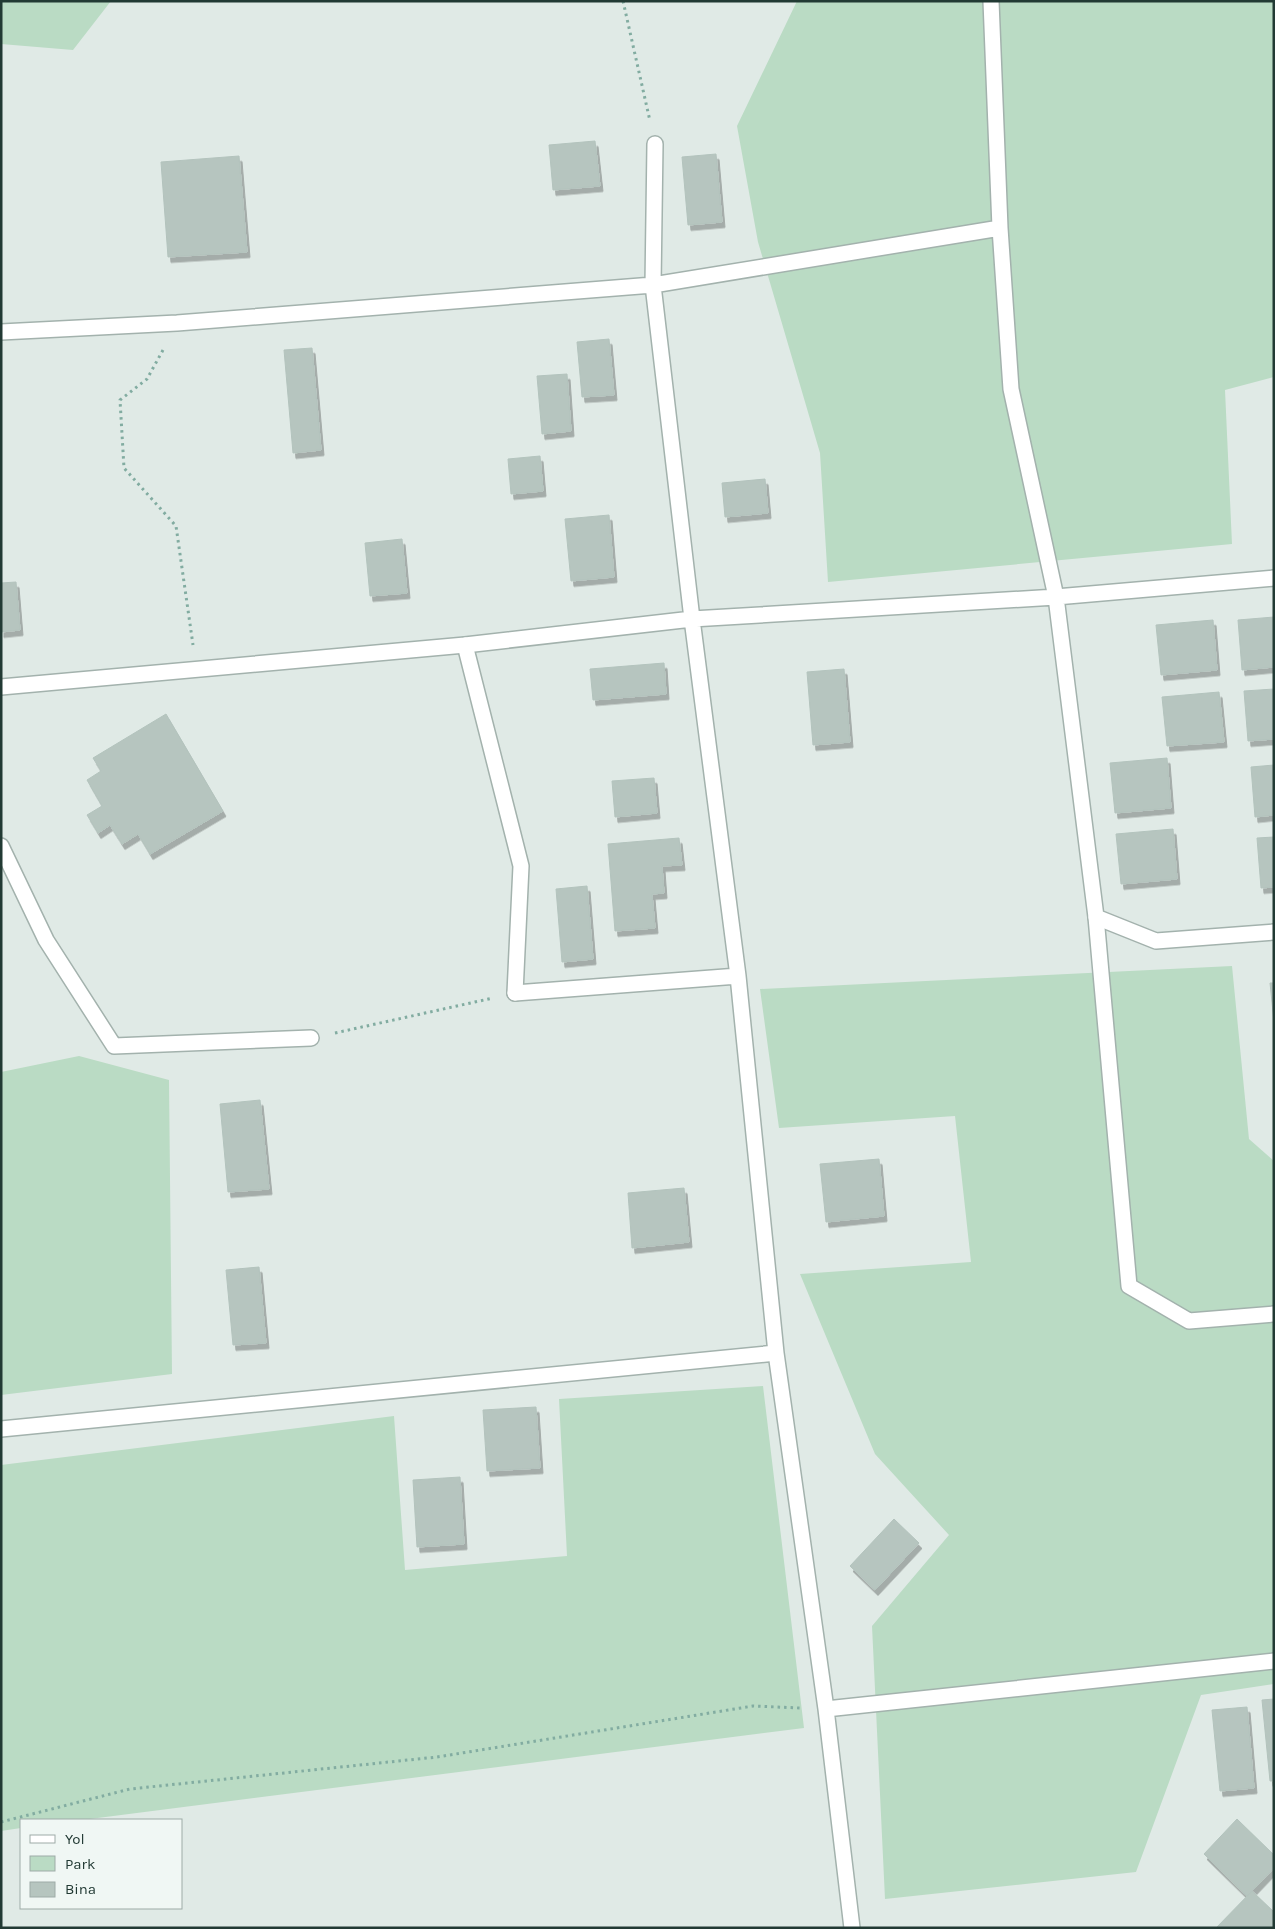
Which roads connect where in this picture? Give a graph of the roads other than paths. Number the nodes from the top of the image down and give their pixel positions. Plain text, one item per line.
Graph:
1 (991, 1) edge
2 (655, 144) road end
3 (1000, 228) junction
4 (653, 285) junction
5 (1, 332) edge
6 (1274, 578) edge
7 (1056, 597) junction
8 (692, 620) junction
9 (465, 645) junction
10 (1, 687) edge
11 (1, 846) edge
12 (1096, 917) junction
13 (1274, 932) edge
14 (738, 976) junction
15 (311, 1038) road end
16 (1274, 1314) edge
17 (776, 1354) junction
18 (1, 1430) edge
19 (1274, 1661) edge
20 (826, 1709) junction
21 (852, 1928) edge

1 - 3 street
2 - 4 street
3 - 4 street
3 - 7 street
4 - 5 street
4 - 8 street
6 - 7 street
7 - 8 street
7 - 12 street
8 - 9 street
8 - 14 street
9 - 10 street
9 - 14 street
11 - 15 street
12 - 13 street
12 - 16 street
14 - 17 street
17 - 18 street
17 - 20 street
19 - 20 street
20 - 21 street

